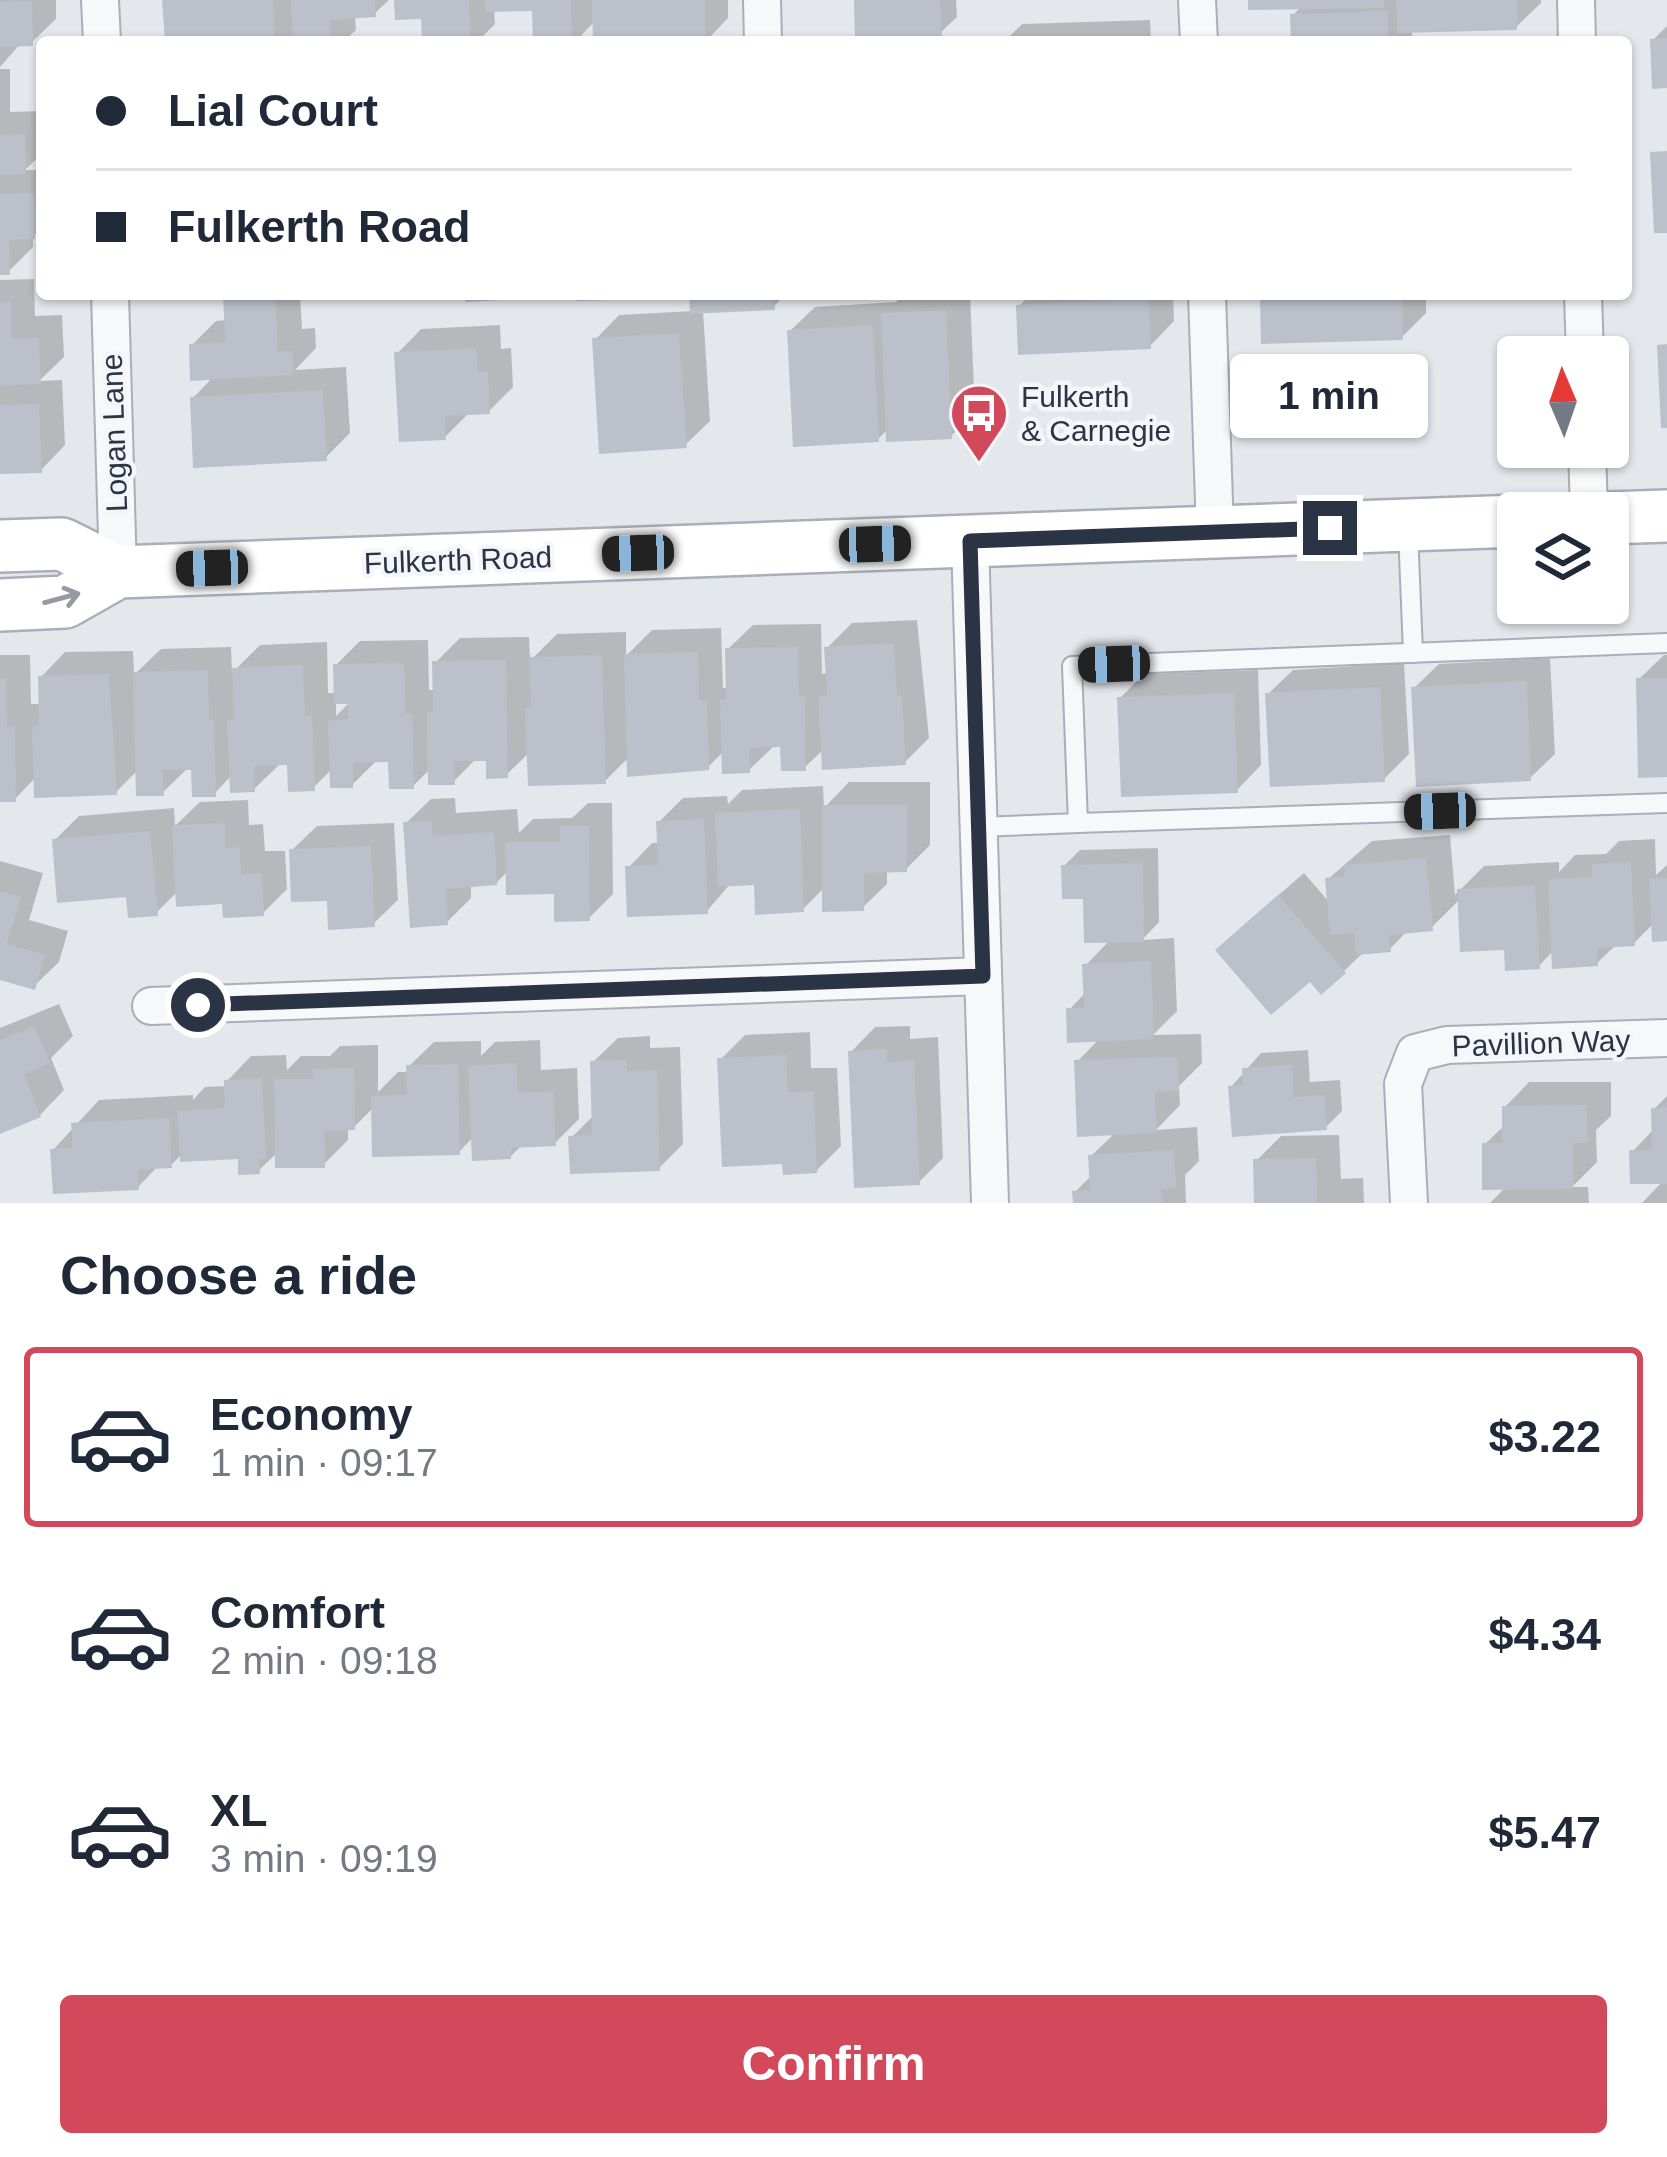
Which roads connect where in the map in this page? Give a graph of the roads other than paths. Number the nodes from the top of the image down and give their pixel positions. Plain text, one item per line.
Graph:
1 (100, 0) edge
2 (762, 0) edge
3 (1197, 0) edge
4 (1576, 0) edge
5 (102, 36) edge
6 (764, 36) edge
7 (1199, 36) edge
8 (1577, 36) edge
9 (110, 300) edge
10 (1208, 300) edge
11 (1583, 300) edge
12 (1584, 336) edge
13 (1667, 516) edge
14 (1629, 517) edge
15 (1497, 522) edge
16 (1407, 525) junction
17 (1215, 532) junction
18 (970, 541) junction
19 (0, 546) edge
20 (118, 572) junction
21 (0, 605) edge
22 (1667, 644) edge
23 (1413, 653) junction
24 (1667, 803) edge
25 (1078, 824) junction
26 (979, 827) junction
27 (983, 976) junction
28 (151, 1006) dead end
29 (1667, 1039) edge
30 (990, 1203) edge
31 (1409, 1203) edge

1 - 5 street
2 - 6 street
3 - 7 street
4 - 8 street
9 - 20 street, Logan Lane
10 - 17 street
11 - 12 street
13 - 14 street
15 - 16 street, Fulkerth Road
16 - 17 street, Fulkerth Road
16 - 23 lane
17 - 18 street, Fulkerth Road
18 - 20 street, Fulkerth Road
18 - 26 street
19 - 20 street, Fulkerth Road
21 -> 20 street, Fulkerth Road
22 - 23 lane
23 - 25 lane
24 - 25 lane
25 - 26 lane
26 - 27 street
27 - 28 street
27 - 30 street
29 - 31 street, Pavillion Way

